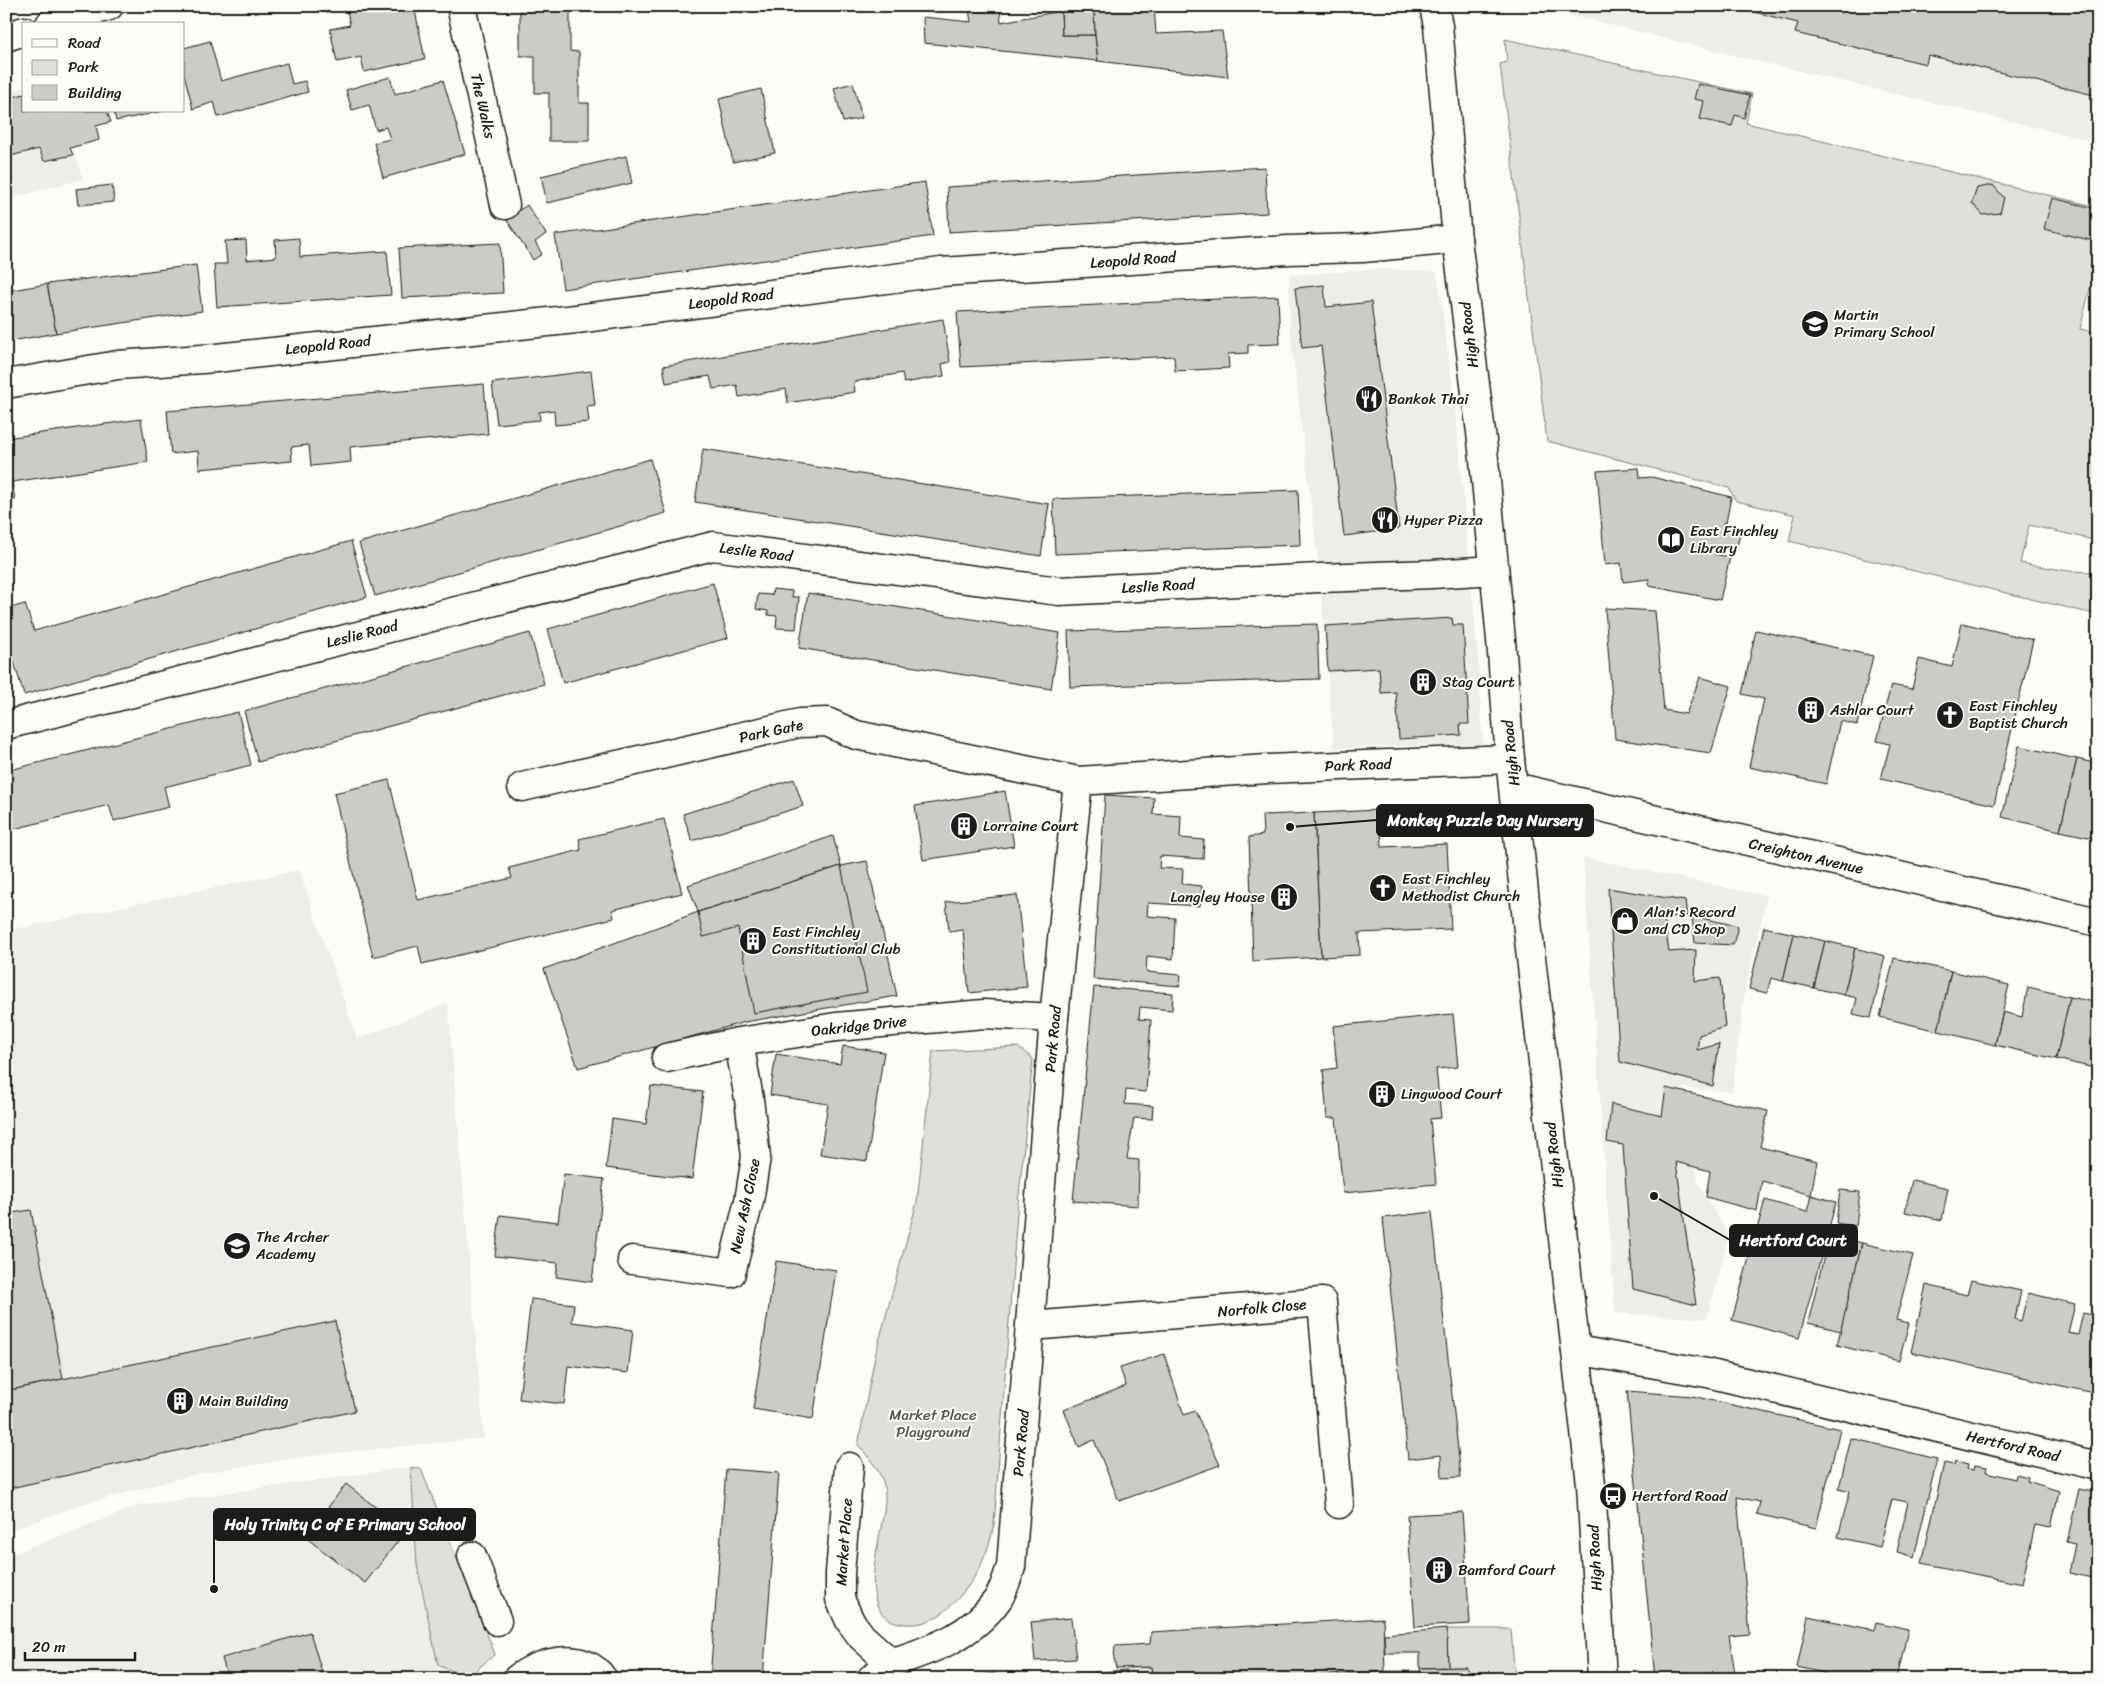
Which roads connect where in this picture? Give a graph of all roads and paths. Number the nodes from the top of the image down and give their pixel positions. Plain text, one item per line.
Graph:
1 (109, 6) edge
2 (461, 6) edge
3 (1434, 6) edge
4 (57, 22) edge
5 (22, 32) edge
6 (6, 36) edge
7 (505, 205) dead end
8 (1457, 239) junction
9 (6, 384) edge
10 (1494, 570) junction
11 (6, 725) edge
12 (1510, 760) junction
13 (1078, 782) junction
14 (522, 787) dead end
15 (1514, 787) junction
16 (2098, 922) edge
17 (1054, 1018) junction
18 (739, 1042) junction
19 (666, 1058) dead end
20 (632, 1260) dead end
21 (1031, 1326) junction
22 (1576, 1350) junction
23 (2098, 1466) edge
24 (849, 1467) dead end
25 (1339, 1504) dead end
26 (472, 1556) dead end
27 (497, 1621) dead end
28 (881, 1671) edge
29 (517, 1679) edge
30 (603, 1679) edge
31 (1602, 1679) edge

1 - 4 street
2 - 7 street, The Walks
3 - 8 street, High Road
5 - 6 street
8 - 9 street, Leopold Road
8 - 10 street, High Road
10 - 11 street, Leslie Road
10 - 12 street, High Road
12 - 13 street, Park Road
12 - 15 street, High Road
13 - 14 street, Park Gate
13 - 17 street, Park Road
15 - 16 street, Creighton Avenue
15 - 22 street, High Road
17 - 18 street, Oakridge Drive
17 - 21 street, Park Road
18 - 19 street, Oakridge Drive
18 - 20 street, New Ash Close
21 - 25 street, Norfolk Close
21 - 28 street, Park Road
22 - 23 street, Hertford Road
22 - 31 street, High Road
24 - 28 street, Market Place
26 - 27 street
29 - 30 street

